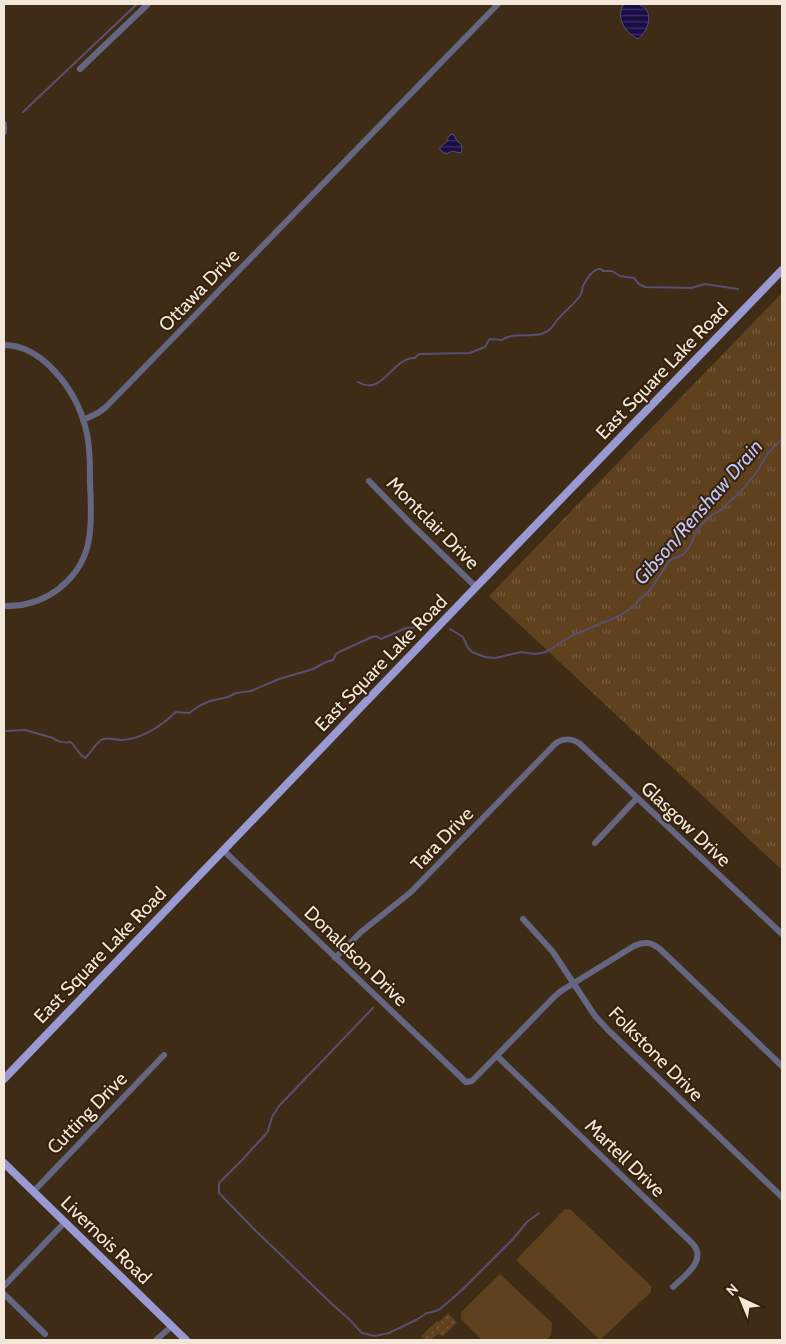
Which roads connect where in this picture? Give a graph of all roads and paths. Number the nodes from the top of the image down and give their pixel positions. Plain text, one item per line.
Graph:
1 (148, 4) edge
2 (498, 4) edge
3 (80, 69) dead end
4 (4, 124) edge
5 (4, 132) edge
6 (782, 270) edge
7 (4, 345) edge
8 (84, 420) junction
9 (369, 481) dead end
10 (476, 587) junction
11 (4, 606) edge
12 (568, 739) joint
13 (637, 798) junction
14 (595, 843) dead end
15 (223, 850) junction
16 (522, 919) dead end
17 (782, 934) edge
18 (336, 958) junction
19 (574, 983) junction
20 (164, 1055) dead end
21 (497, 1056) junction
22 (782, 1066) edge
23 (4, 1079) edge
24 (4, 1163) edge
25 (33, 1192) junction
26 (782, 1197) edge
27 (65, 1222) junction
28 (4, 1286) edge
29 (673, 1287) dead end
30 (4, 1294) edge
31 (172, 1326) junction
32 (45, 1334) dead end
33 (156, 1340) edge
34 (186, 1340) edge

1 - 3 street
2 - 8 street, Ottawa Drive
4 - 5 street
6 - 10 main road, East Square Lake Road
7 - 8 street
8 - 11 street
9 - 10 street, Montclair Drive
10 - 15 main road, East Square Lake Road
12 - 13 street, Glasgow Drive
12 - 18 street, Tara Drive
13 - 14 street
13 - 17 street, Glasgow Drive
15 - 18 street, Donaldson Drive
15 - 23 main road, East Square Lake Road
16 - 19 street, Folkstone Drive
18 - 21 street, Donaldson Drive
19 - 21 street
19 - 22 street
19 - 26 street, Folkstone Drive
20 - 25 street, Cutting Drive
21 - 29 street, Martell Drive
24 - 25 main road, Livernois Road
25 - 27 main road, Livernois Road
27 - 28 street
27 - 31 main road, Livernois Road
30 - 32 street
31 - 33 street
31 - 34 main road, Livernois Road

